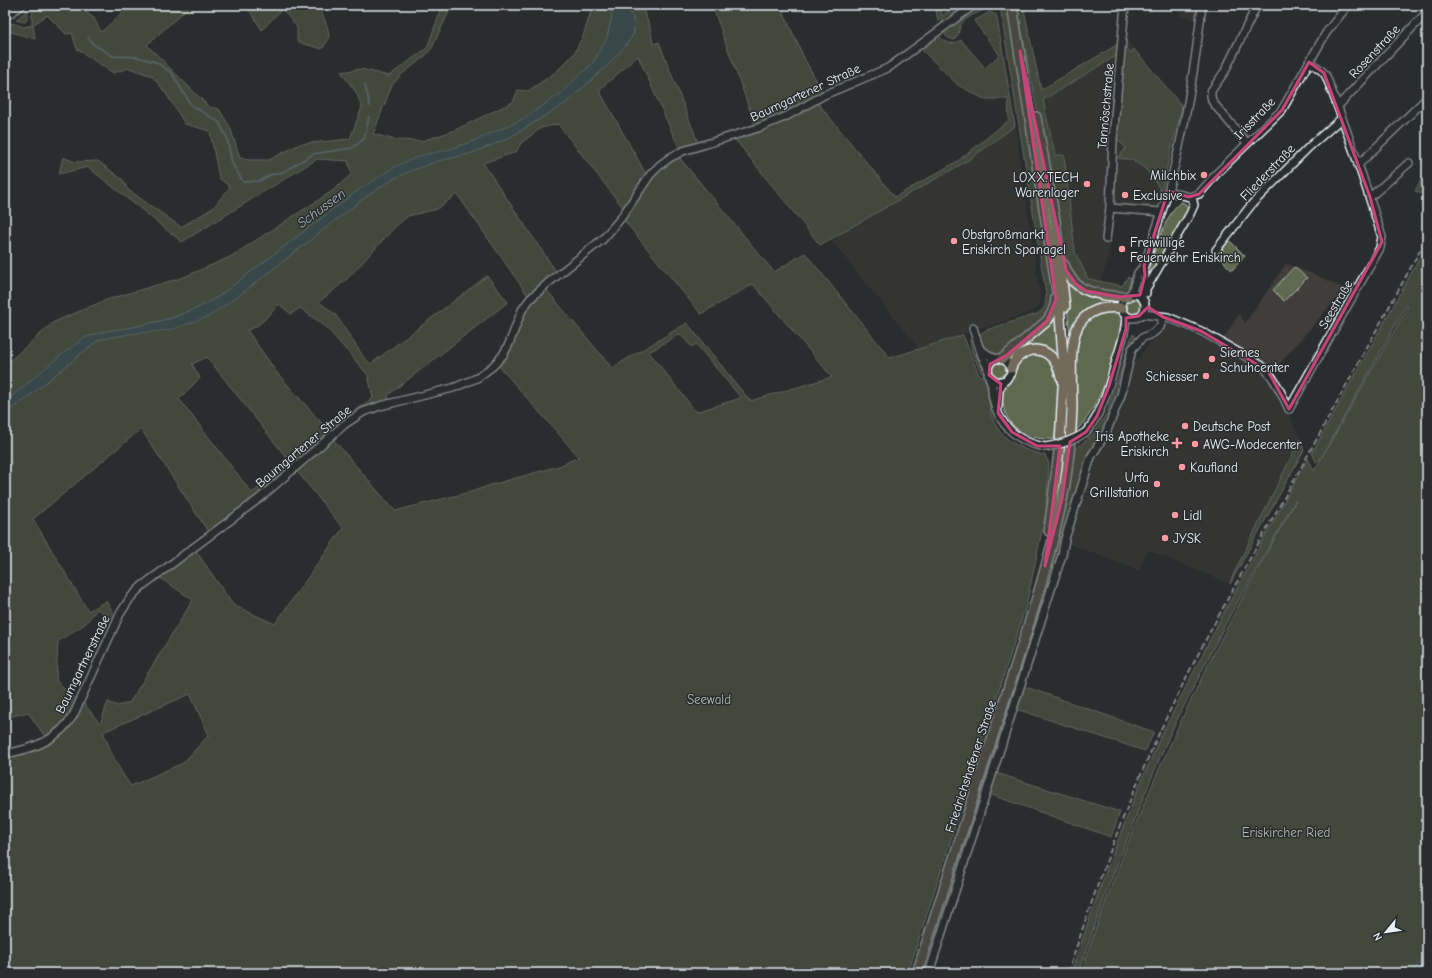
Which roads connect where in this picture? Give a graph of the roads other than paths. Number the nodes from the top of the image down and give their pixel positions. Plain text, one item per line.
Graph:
1 (22, 5) edge
2 (974, 5) edge
3 (1012, 5) edge
4 (1125, 5) edge
5 (1202, 5) edge
6 (1257, 5) edge
7 (1348, 5) edge
8 (1427, 12) edge
9 (5, 17) edge
10 (1020, 51) junction
11 (1308, 62) junction
12 (1427, 98) edge
13 (1338, 106) junction
14 (1342, 118) junction
15 (1247, 143) junction
16 (1410, 163) dead end
17 (1358, 165) junction
18 (1168, 191) junction
19 (1192, 197) junction
20 (1370, 197) junction
21 (1110, 208) junction
22 (1161, 212) junction
23 (1106, 239) dead end
24 (1058, 240) junction
25 (1216, 250) dead end
26 (1144, 266) junction
27 (1054, 276) junction
28 (1143, 295) junction
29 (1129, 296) junction
30 (1145, 305) junction
31 (1127, 314) junction
32 (1142, 314) junction
33 (1163, 317) junction
34 (973, 328) dead end
35 (981, 350) junction
36 (998, 359) junction
37 (1071, 366) junction
38 (988, 368) junction
39 (1011, 368) junction
40 (990, 377) junction
41 (1004, 381) junction
42 (1062, 405) junction
43 (998, 412) junction
44 (1045, 566) junction
45 (131, 597) joint
46 (5, 754) edge
47 (917, 973) edge
48 (929, 973) edge

1 - 9 street
2 - 45 street, Baumgartener Straße
3 - 10 main road
4 - 21 street, Tannöschstraße
5 - 18 street
6 - 15 street
7 - 11 street, Irisstraße
8 - 13 street, Rosenstraße
10 - 24 main road
10 - 27 main road
11 - 13 street, Seestraße
11 - 15 street, Irisstraße
12 - 17 street
13 - 14 street, Seestraße
14 - 17 street, Seestraße
14 - 25 street, Fliederstraße
15 - 19 street, Irisstraße
16 - 20 street
17 - 20 street, Seestraße
18 - 19 street
18 - 22 street
19 - 28 street
20 - 33 street, Seestraße
21 - 22 street
21 - 23 street, Tannöschstraße
22 - 26 street
24 - 29 main road
24 - 37 main road
26 - 28 street
26 - 29 street
27 - 36 main road
27 - 42 main road
28 - 29 street
28 - 30 street
29 - 31 street
30 - 32 street
30 - 33 street, Seestraße
31 - 32 street
31 - 37 main road
31 - 43 street, bridge
32 - 33 street, Seestraße
33 - 48 street
34 - 35 street
35 - 36 street
35 - 38 street
36 - 38 street
36 - 39 street
37 - 44 main road
38 - 40 street
39 - 41 street
39 - 42 main road
40 - 41 street
40 - 43 street
41 - 43 street
42 - 44 main road
44 - 47 main road, Friedrichshafener Straße
45 - 46 street, Baumgartnerstraße

